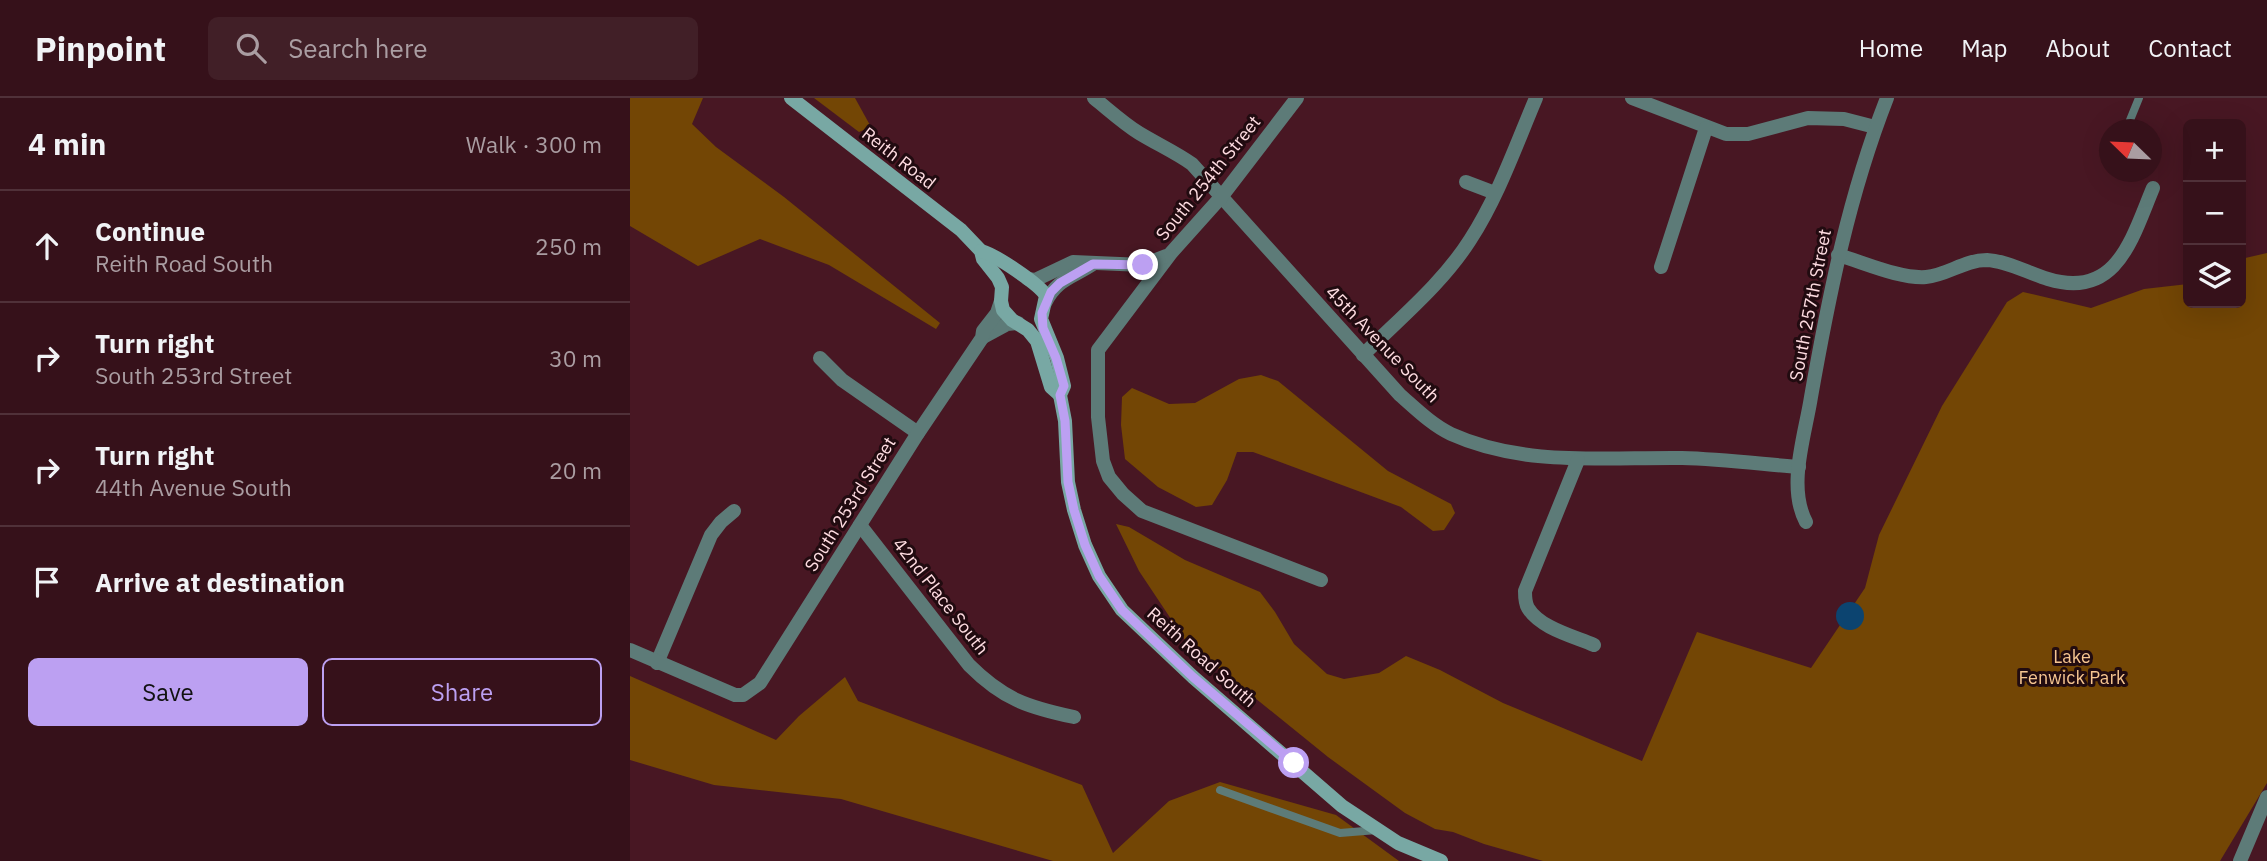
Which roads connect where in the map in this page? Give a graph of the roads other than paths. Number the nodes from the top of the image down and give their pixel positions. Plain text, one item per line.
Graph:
1 (791, 98) edge
2 (1094, 98) edge
3 (1297, 98) edge
4 (1536, 98) edge
5 (1633, 98) edge
6 (1887, 98) edge
7 (2139, 98) edge
8 (2130, 119) edge
9 (1875, 127) junction
10 (1706, 128) junction
11 (1466, 182) dead end
12 (2153, 188) dead end
13 (1495, 193) junction
14 (1222, 196) junction
15 (981, 251) junction
16 (1171, 253) junction
17 (1838, 255) junction
18 (1093, 264) junction
19 (1661, 267) dead end
20 (1028, 279) junction
21 (1001, 294) junction
22 (1043, 308) junction
23 (1018, 323) junction
24 (982, 338) junction
25 (1363, 355) junction
26 (820, 358) dead end
27 (1060, 395) junction
28 (918, 433) junction
29 (1578, 460) junction
30 (1800, 467) junction
31 (734, 511) dead end
32 (1806, 523) dead end
33 (860, 524) junction
34 (1321, 580) dead end
35 (1594, 645) dead end
36 (630, 650) edge
37 (657, 663) junction
38 (1074, 717) dead end
39 (1220, 790) dead end
40 (2266, 799) edge
41 (1377, 830) junction
42 (1441, 861) edge
43 (2240, 861) edge

1 - 15 main road, Reith Road
2 - 14 street, 45th Avenue South
3 - 14 street, South 254th Street
4 - 13 street
5 - 10 street
6 - 9 street, South 257th Street
7 - 8 lane
9 - 10 street
9 - 17 street, South 257th Street
10 - 19 street
11 - 13 street
12 - 17 street
13 - 25 street
14 - 16 street, South 254th Street
14 - 25 street, 45th Avenue South
15 - 20 main road, Reith Road
15 - 21 main road, Reith Road
16 - 18 street
16 - 34 street, South 254th Street
17 - 30 street, South 257th Street
18 - 20 street
18 - 22 street
20 - 21 main road
20 - 22 main road, Reith Road South
21 - 23 main road, Reith Road South
21 - 24 street, South 253rd Street
22 - 23 main road
22 - 27 main road, Reith Road South
23 - 24 street
23 - 27 main road, Reith Road South
24 - 28 street, South 253rd Street
25 - 29 street, 45th Avenue South
26 - 28 street
27 - 41 main road, Reith Road South
28 - 33 street, South 253rd Street
29 - 30 street, 45th Avenue South
29 - 35 street
30 - 32 street, South 257th Street
31 - 37 street
33 - 37 street, South 253rd Street
33 - 38 street, 42nd Place South
36 - 37 street
39 - 41 lane
40 - 43 street
41 - 42 main road, Reith Road South

